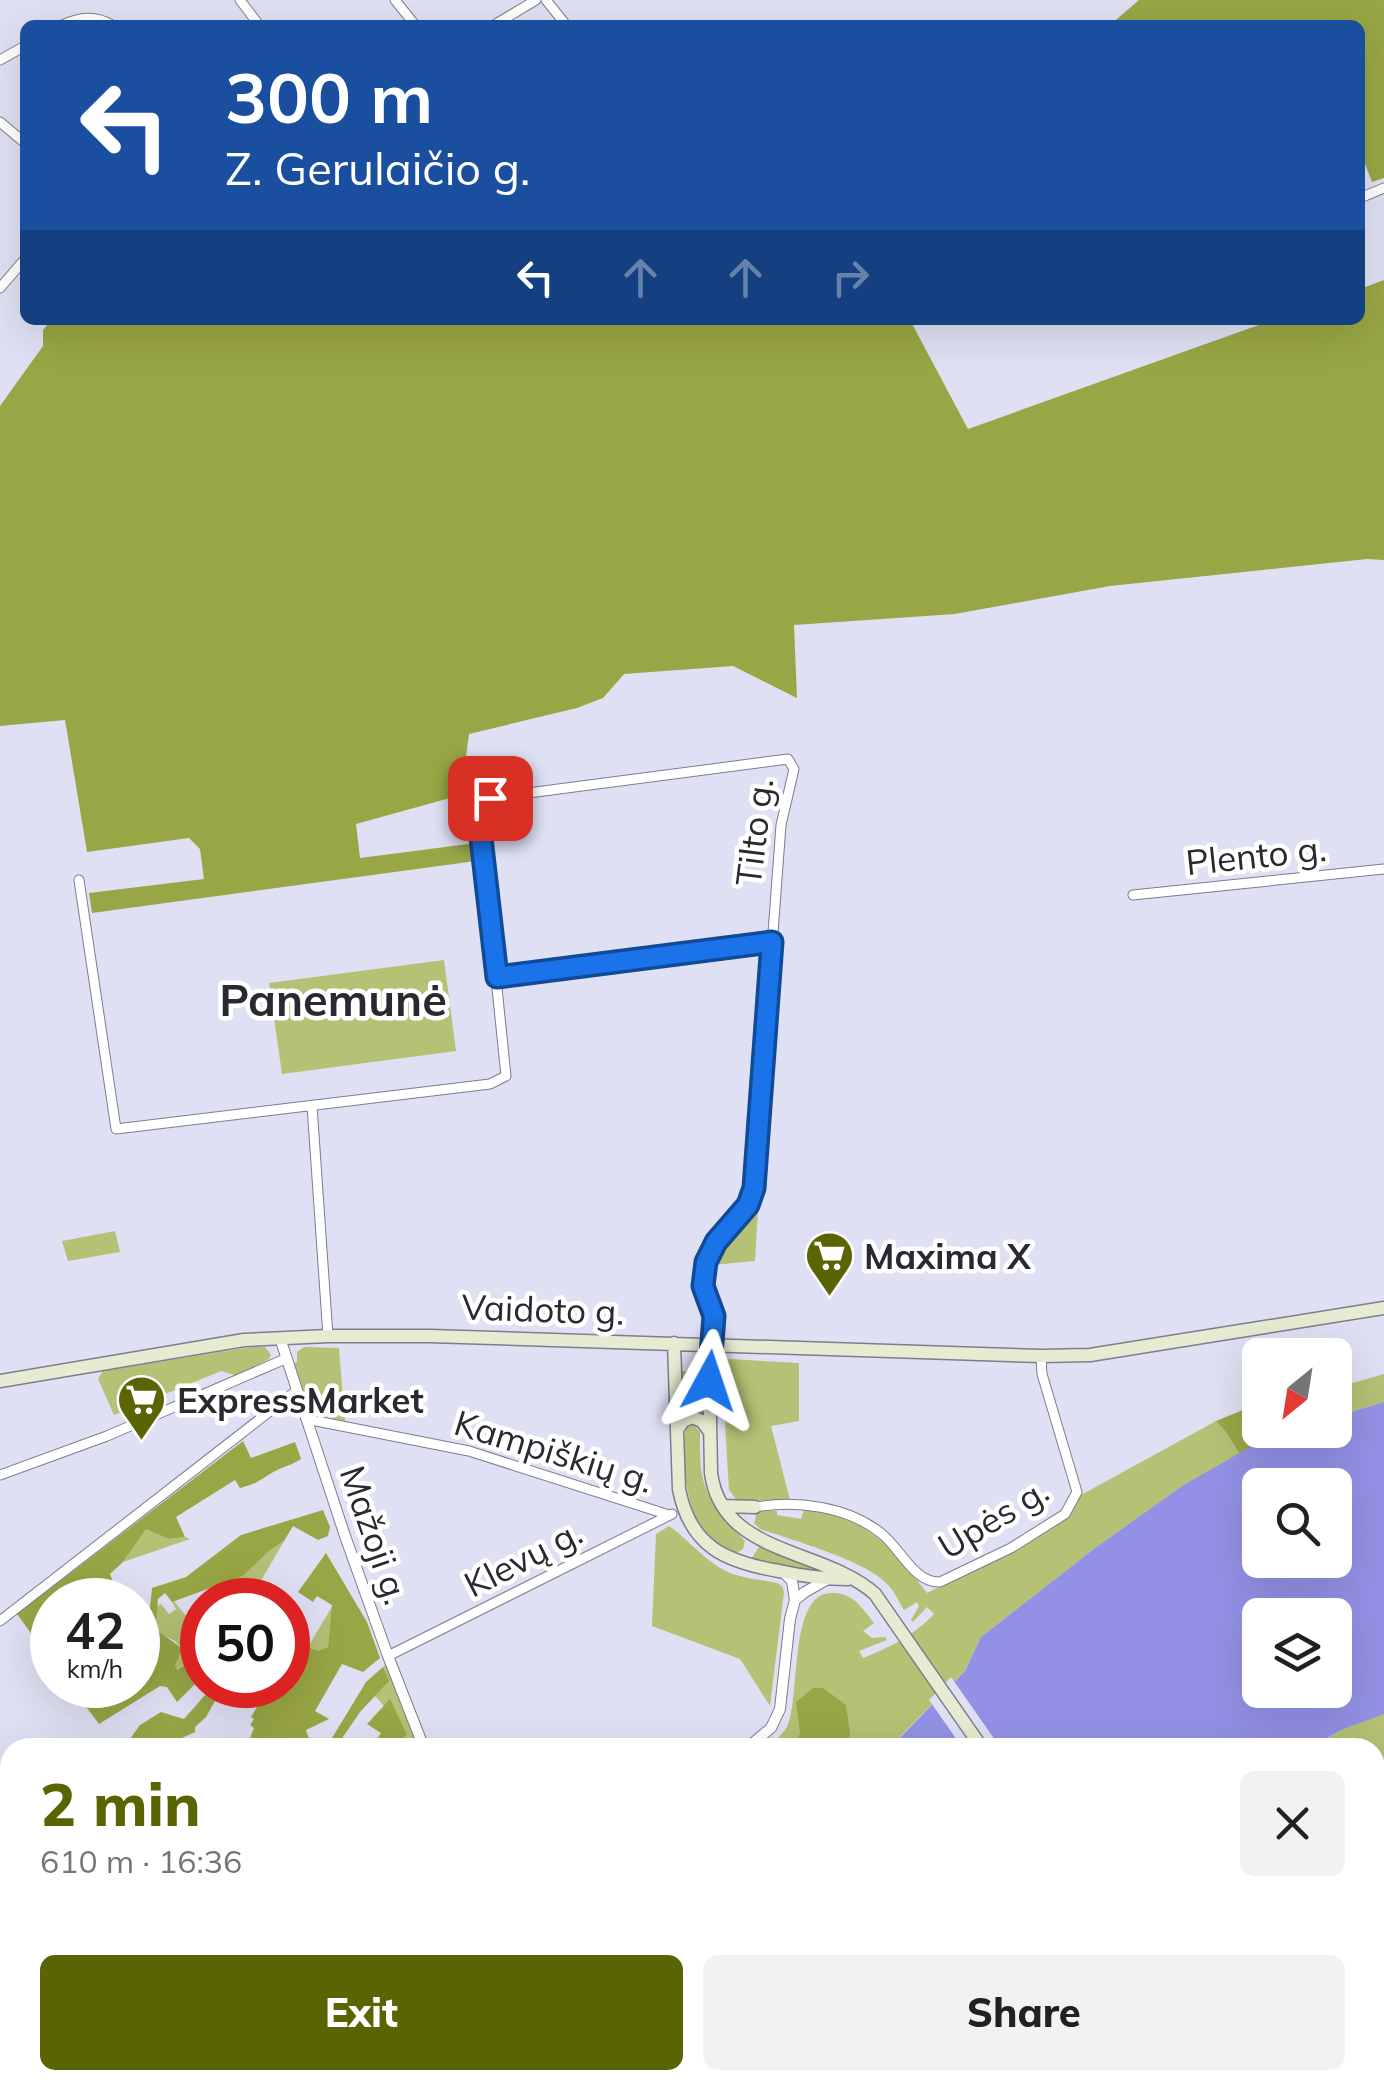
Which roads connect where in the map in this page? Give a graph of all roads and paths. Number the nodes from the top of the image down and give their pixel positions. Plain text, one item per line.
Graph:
1 (394, 0) edge
2 (536, 0) edge
3 (546, 0) edge
4 (74, 20) edge
5 (101, 20) edge
6 (411, 20) edge
7 (502, 20) edge
8 (562, 20) edge
9 (0, 122) edge
10 (20, 139) edge
11 (20, 264) edge
12 (1, 285) edge
13 (1384, 870) edge
14 (79, 880) dead end
15 (1133, 895) dead end
16 (772, 942) junction
17 (497, 977) junction
18 (312, 1106) junction
19 (1384, 1308) edge
20 (328, 1336) junction
21 (280, 1338) junction
22 (674, 1343) junction
23 (712, 1344) junction
24 (1041, 1356) junction
25 (285, 1359) junction
26 (0, 1381) edge
27 (296, 1392) junction
28 (306, 1419) junction
29 (678, 1430) junction
30 (710, 1432) junction
31 (0, 1475) edge
32 (723, 1506) junction
33 (755, 1507) junction
34 (676, 1512) junction
35 (746, 1532) junction
36 (734, 1561) junction
37 (784, 1572) junction
38 (828, 1579) junction
39 (853, 1579) junction
40 (795, 1600) junction
41 (0, 1621) edge
42 (388, 1656) junction
43 (420, 1738) edge
44 (759, 1738) edge
45 (975, 1738) edge

1 - 6 street
2 - 7 street
3 - 8 street
4 - 5 street
9 - 10 street
11 - 12 street
13 - 15 street, Plento g.
14 - 18 street
16 - 17 street
16 - 17 street, Tilto g.
16 - 23 street, Tilto g.
17 - 18 street
18 - 20 street
19 - 24 main road, Vaidoto g.
20 - 21 main road, Vaidoto g.
20 - 22 main road, Vaidoto g.
21 - 25 street, Mažoji g.
21 - 26 main road, Vaidoto g.
22 - 23 main road, Vaidoto g.
22 - 29 main road
23 - 24 main road, Vaidoto g.
23 - 30 main road, Tilto g.
24 - 33 street, Upės g.
25 - 27 street, Mažoji g.
25 - 31 street
27 - 28 street, Mažoji g.
27 - 41 street
28 - 34 street, Kampiškių g.
28 - 42 street, Mažoji g.
29 - 30 main road
29 - 34 main road
30 - 32 main road, Tilto g.
32 - 33 main road
32 - 35 main road, Tilto g.
33 - 35 main road
34 - 36 main road
34 - 42 street, Klevų g.
35 - 36 main road
35 - 39 main road, Tilto g.
36 - 37 main road
37 - 38 main road
37 - 40 street
38 - 39 main road
38 - 40 street
39 - 45 main road, Tilto g.
40 - 44 street
42 - 43 street, Mažoji g.

